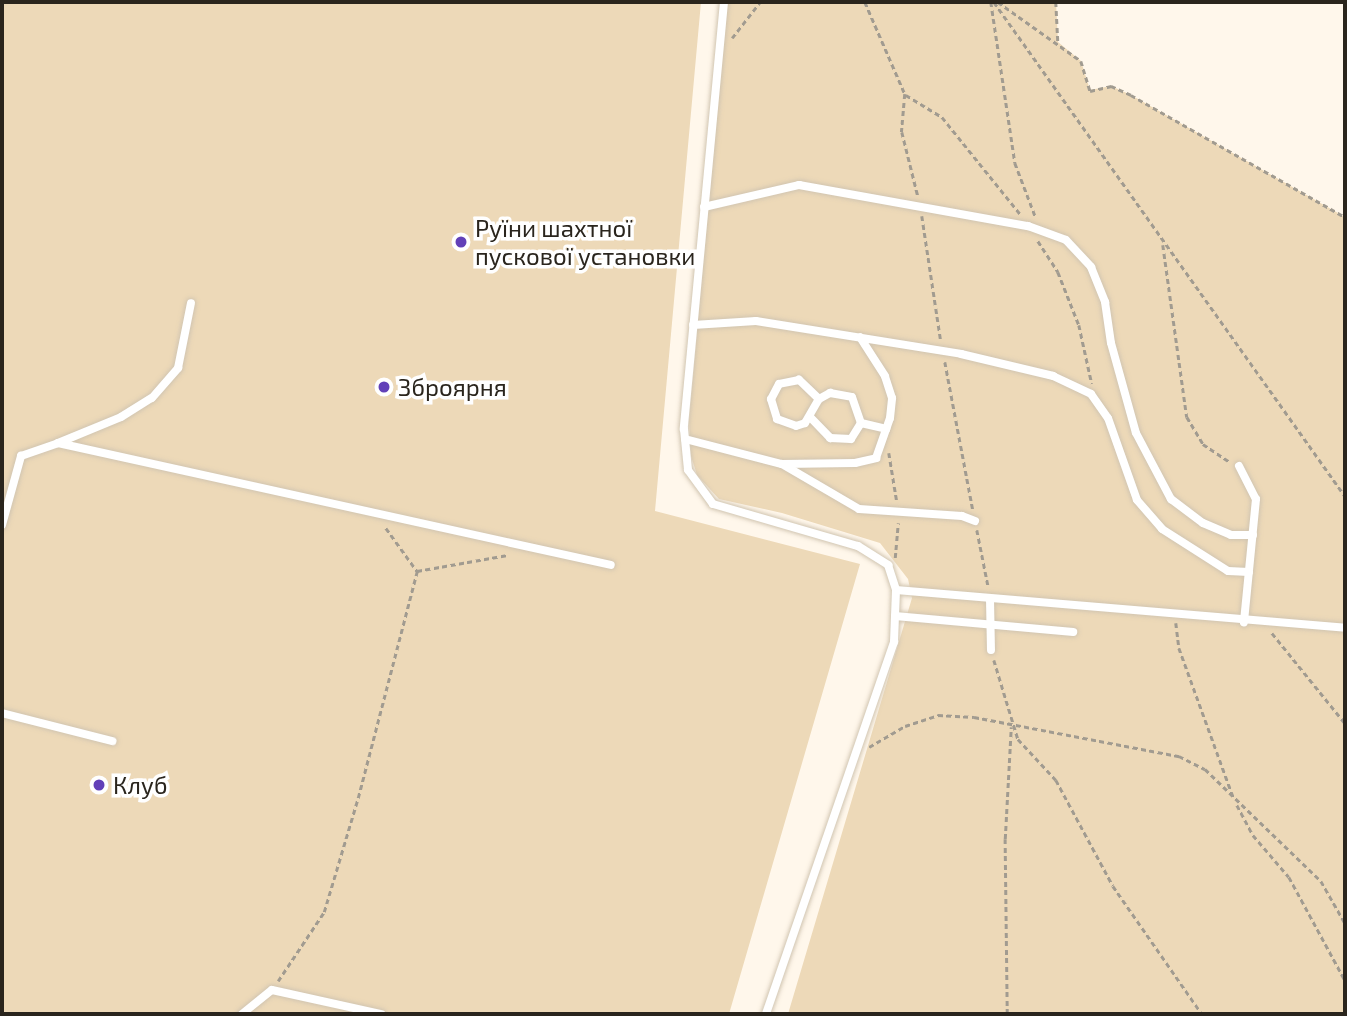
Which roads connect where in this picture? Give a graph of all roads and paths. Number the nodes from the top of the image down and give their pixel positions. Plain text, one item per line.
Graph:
1 (724, 2) edge
2 (760, 2) edge
3 (865, 2) edge
4 (994, 2) edge
5 (1056, 2) edge
6 (1058, 42) junction
7 (717, 55) junction
8 (920, 205) junction
9 (704, 207) junction
10 (1345, 217) edge
11 (1041, 230) junction
12 (1163, 241) junction
13 (191, 303) dead end
14 (694, 325) junction
15 (860, 337) junction
16 (943, 351) junction
17 (819, 399) junction
18 (811, 418) junction
19 (861, 423) junction
20 (886, 429) junction
21 (685, 439) junction
22 (58, 443) junction
23 (782, 464) junction
24 (1239, 466) joint
25 (1345, 496) edge
26 (376, 513) junction
27 (975, 521) junction
28 (2, 525) edge
29 (1253, 536) junction
30 (512, 554) dead end
31 (611, 565) dead end
32 (417, 571) junction
33 (1249, 572) junction
34 (896, 590) junction
35 (990, 599) junction
36 (895, 616) junction
37 (1175, 616) junction
38 (1244, 622) junction
39 (992, 625) junction
40 (1268, 625) junction
41 (1345, 628) edge
42 (1073, 632) dead end
43 (991, 650) joint
44 (2, 712) edge
45 (1345, 723) edge
46 (1011, 726) junction
47 (112, 741) dead end
48 (853, 758) junction
49 (1235, 802) junction
50 (1345, 923) edge
51 (1345, 980) edge
52 (272, 990) junction
53 (242, 1014) edge
54 (381, 1014) edge
55 (766, 1014) edge
56 (1007, 1014) edge
57 (1202, 1014) edge

1 - 7 lane
2 - 7 path
3 - 8 path
4 - 6 path
4 - 11 path
4 - 12 path
5 - 6 path
6 - 10 path
7 - 9 lane
8 - 9 lane
8 - 11 lane
8 - 16 path
9 - 14 lane
11 - 29 lane
12 - 24 path
12 - 25 path
13 - 22 lane
14 - 15 lane
14 - 21 lane
15 - 16 lane
15 - 20 lane
16 - 27 path
16 - 33 lane
17 - 18 lane
17 - 18 lane
17 - 19 lane
18 - 19 lane
19 - 20 lane
20 - 23 lane
21 - 23 lane
21 - 34 lane
22 - 26 lane
22 - 28 lane
23 - 27 lane
24 - 29 lane
26 - 31 lane
26 - 32 path
27 - 35 path
29 - 33 lane
30 - 32 path
32 - 52 path
33 - 38 lane
34 - 35 lane
34 - 36 lane
35 - 37 lane
35 - 39 lane
36 - 39 lane
36 - 48 lane
37 - 38 lane
37 - 49 path
38 - 40 lane
39 - 42 lane
39 - 43 lane
40 - 41 lane
40 - 45 path
43 - 46 path
44 - 47 lane
46 - 48 path
46 - 49 path
46 - 56 path
46 - 57 path
48 - 55 lane
49 - 50 path
49 - 51 path
52 - 53 lane
52 - 54 lane

